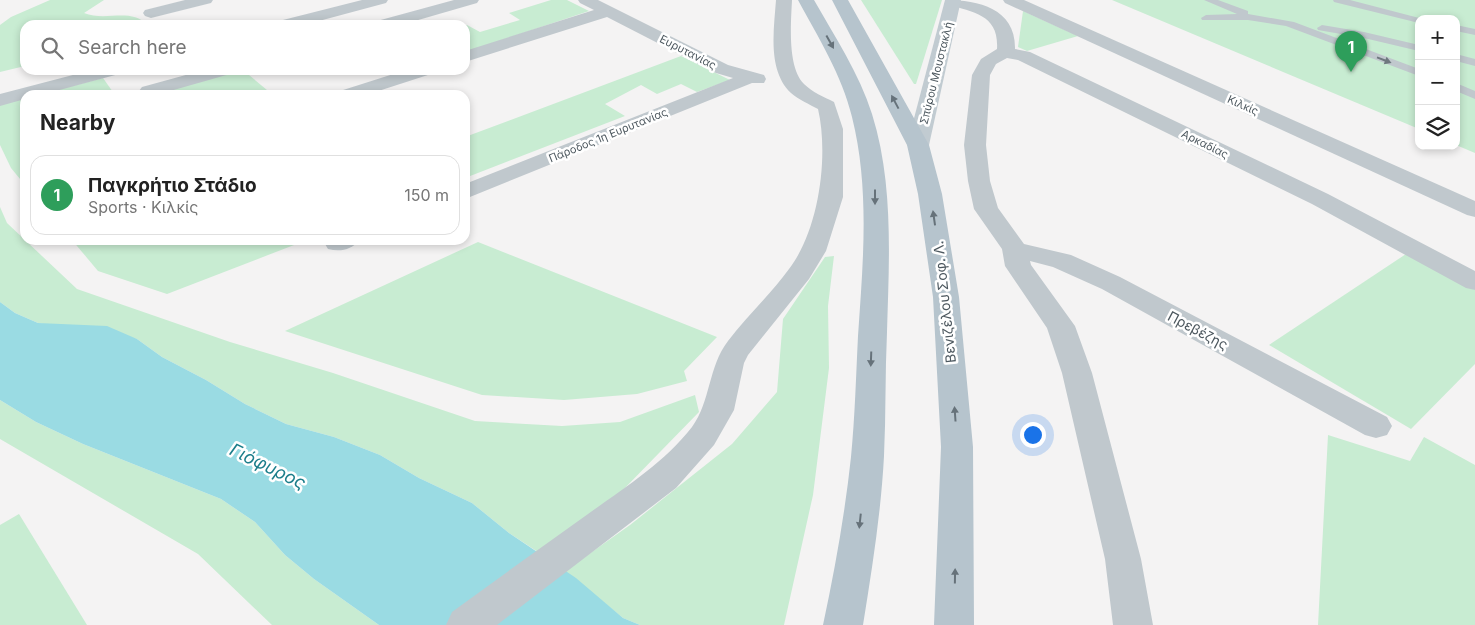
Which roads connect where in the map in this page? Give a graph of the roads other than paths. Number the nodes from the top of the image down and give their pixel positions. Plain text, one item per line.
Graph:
1 (205, 0) edge
2 (380, 0) edge
3 (471, 0) edge
4 (586, 0) edge
5 (784, 0) edge
6 (806, 0) edge
7 (840, 0) edge
8 (953, 0) edge
9 (1011, 0) edge
10 (1209, 0) edge
11 (1338, 0) edge
12 (608, 10) junction
13 (151, 13) dead end
14 (1255, 16) junction
15 (1206, 18) dead end
16 (1415, 19) edge
17 (304, 20) edge
18 (401, 20) edge
19 (1290, 24) junction
20 (1460, 29) edge
21 (1475, 32) edge
22 (1415, 47) edge
23 (1006, 52) junction
24 (470, 55) edge
25 (1460, 58) edge
26 (1475, 63) edge
27 (1415, 71) edge
28 (94, 75) edge
29 (206, 75) edge
30 (409, 75) edge
31 (774, 82) junction
32 (1460, 88) edge
33 (38, 90) edge
34 (153, 90) edge
35 (363, 90) edge
36 (1475, 94) edge
37 (20, 95) edge
38 (0, 100) edge
39 (918, 145) junction
40 (470, 190) edge
41 (1475, 210) edge
42 (1015, 249) junction
43 (1475, 282) edge
44 (1376, 426) dead end
45 (466, 625) edge
46 (844, 625) edge
47 (954, 625) edge
48 (1133, 625) edge

1 - 13 street
2 - 17 street
3 - 18 street
4 - 12 street, Ευρυτανίας
5 - 31 street
6 -> 46 main road
39 -> 7 main road, Βενιζέλου Σοφ. Λ.
8 - 23 street
8 - 39 main road, Σπύρου Μουστακλή
9 - 41 street, Κιλκίς
10 - 14 lane
11 - 16 lane
12 - 24 street
12 - 31 street, Ευρυτανίας
14 - 15 lane
14 - 19 lane
19 - 22 lane
19 -> 27 lane
20 - 21 lane
23 - 42 street
23 - 43 street, Αρκαδίας
25 - 26 lane
28 - 33 street
29 - 34 street
30 - 35 street
31 - 40 street, Πάροδος 1η Ευρυτανίας
31 - 45 street, Ευρυτανίας
32 - 36 lane
37 - 38 street
47 -> 39 main road, Βενιζέλου Σοφ. Λ.
42 - 44 street, Πρεβέζης
42 - 48 street

